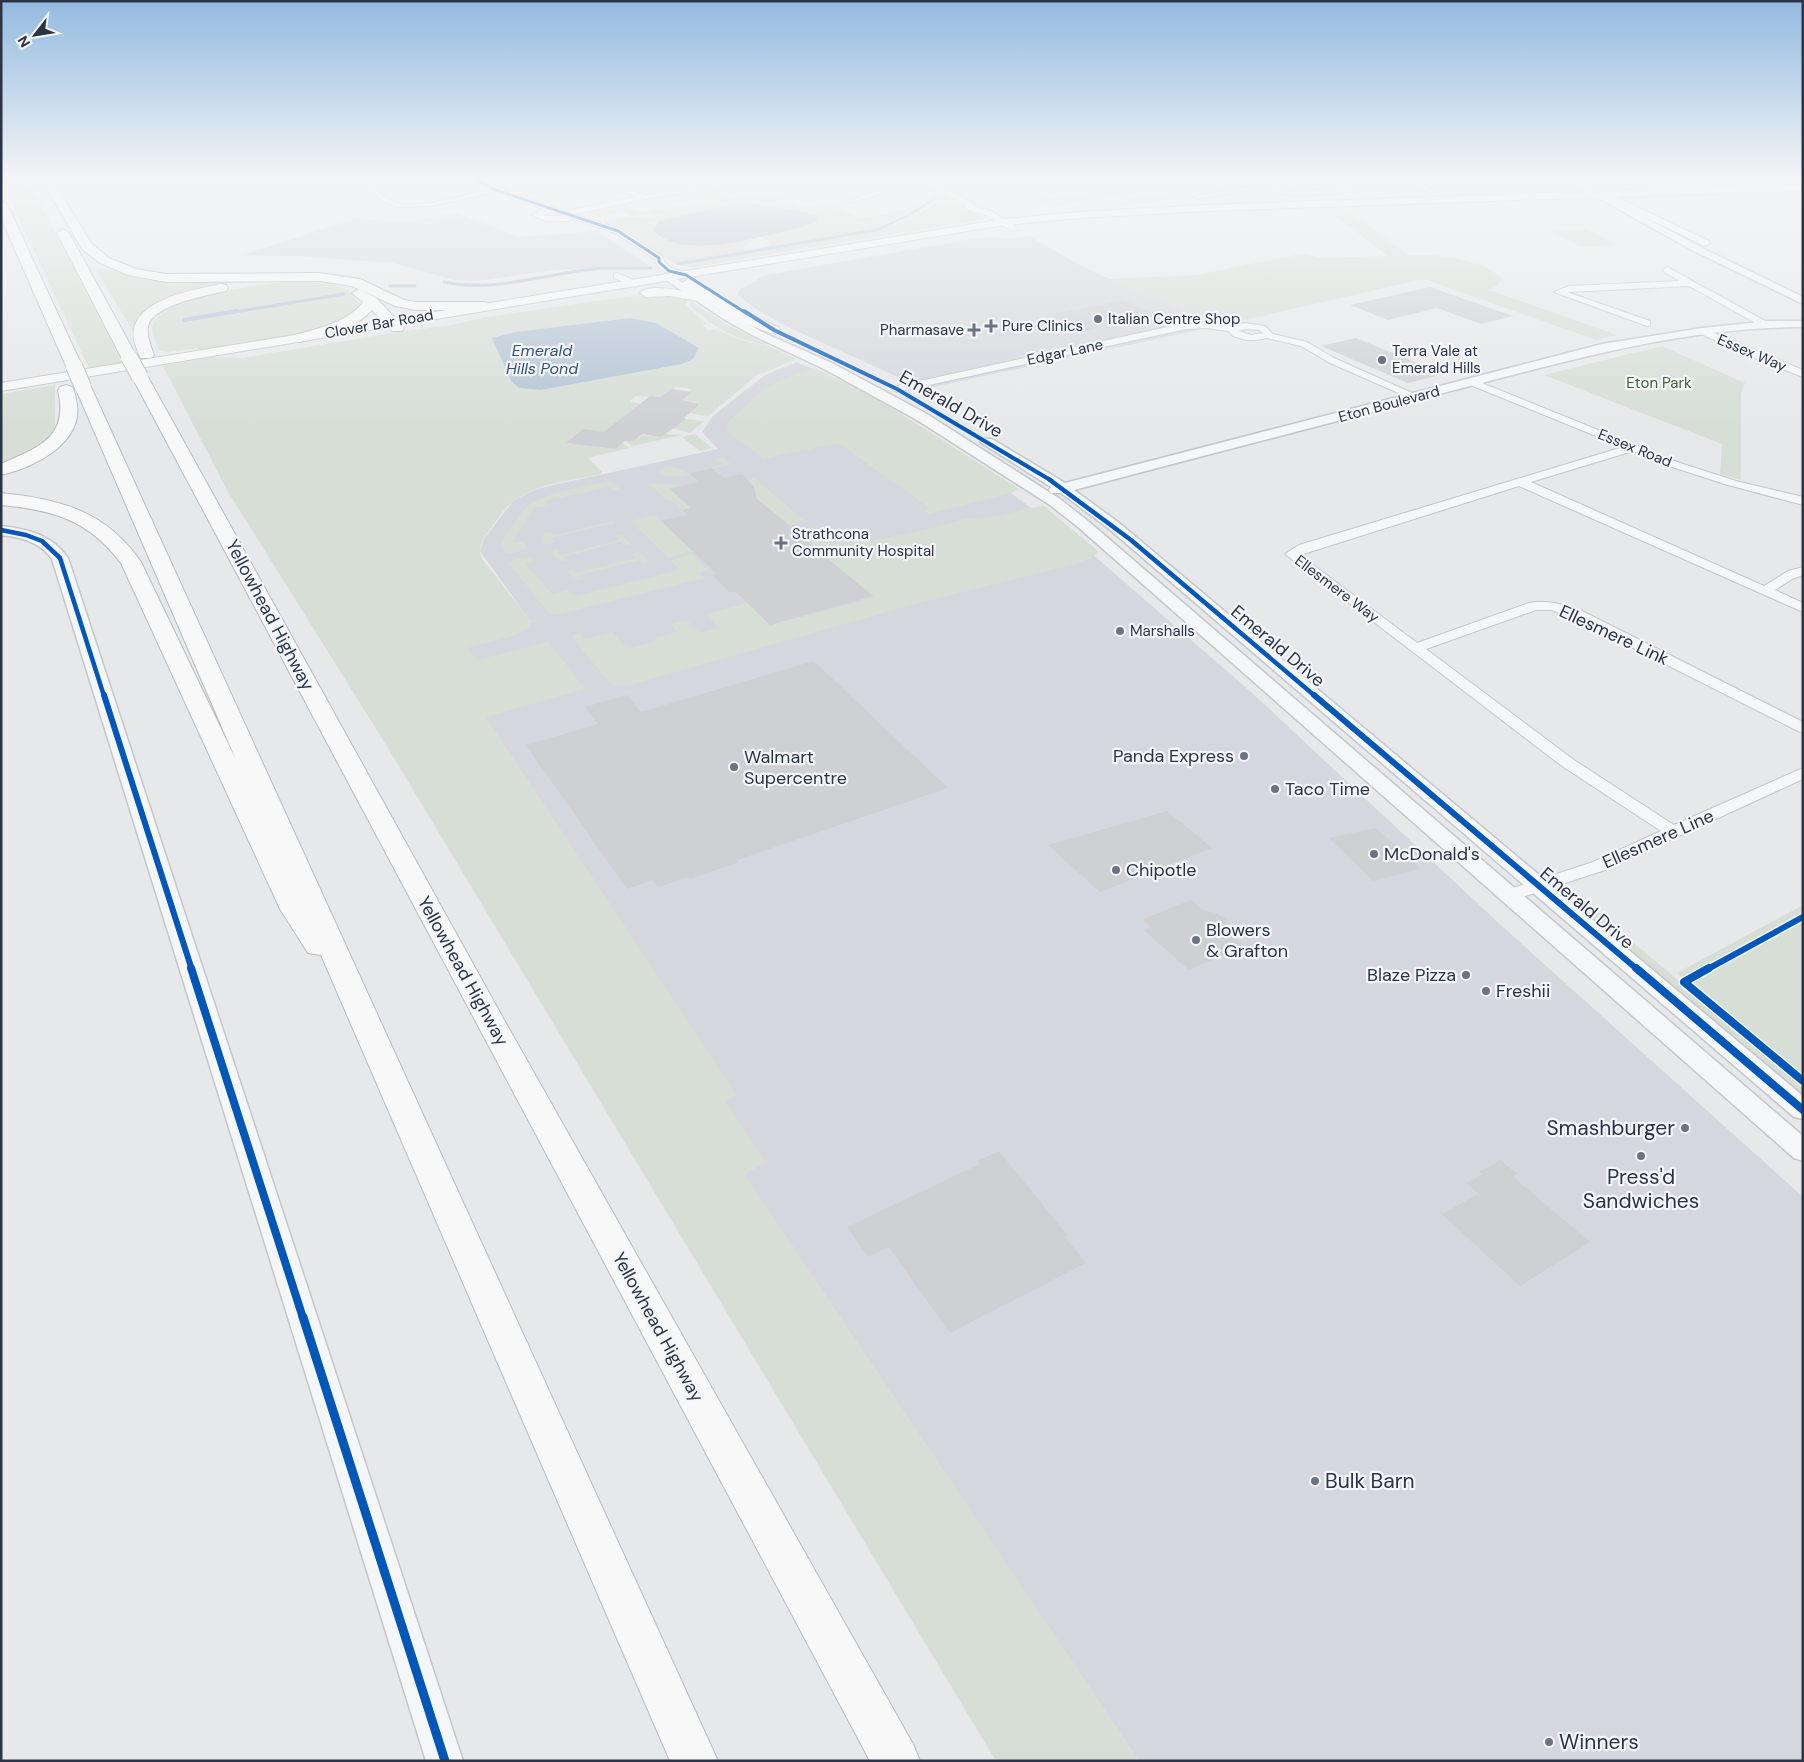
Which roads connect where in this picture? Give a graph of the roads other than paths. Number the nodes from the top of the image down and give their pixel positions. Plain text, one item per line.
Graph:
1 (27, 262) edge
2 (79, 262) edge
3 (107, 262) edge
4 (652, 262) edge
5 (663, 262) edge
6 (785, 262) edge
7 (811, 262) edge
8 (1726, 262) edge
9 (1730, 262) edge
10 (1736, 267) junction
11 (777, 268) junction
12 (1667, 270) dead end
13 (617, 276) dead end
14 (746, 276) dead end
15 (678, 277) junction
16 (1690, 283) junction
17 (635, 284) junction
18 (724, 288) dead end
19 (374, 296) junction
20 (699, 297) junction
21 (728, 301) junction
22 (1803, 301) edge
23 (572, 302) junction
24 (484, 306) junction
25 (1803, 318) edge
26 (401, 324) junction
27 (1647, 324) dead end
28 (1767, 324) junction
29 (1803, 324) edge
30 (774, 330) junction
31 (1702, 331) junction
32 (300, 338) junction
33 (1803, 374) edge
34 (147, 375) junction
35 (1472, 382) junction
36 (1, 387) edge
37 (75, 388) junction
38 (897, 389) junction
39 (1, 392) edge
40 (1416, 397) junction
41 (1632, 448) junction
42 (1, 470) edge
43 (1520, 482) junction
44 (1063, 488) junction
45 (1042, 494) junction
46 (1, 499) edge
47 (1803, 501) edge
48 (1, 530) edge
49 (1803, 571) edge
50 (1764, 590) junction
51 (1803, 594) edge
52 (1786, 600) junction
53 (1803, 608) edge
54 (1416, 648) junction
55 (1803, 728) edge
56 (1803, 773) edge
57 (1673, 832) junction
58 (1538, 886) junction
59 (1510, 895) junction
60 (365, 1018) junction
61 (1803, 1110) edge
62 (1803, 1151) edge
63 (445, 1761) edge
64 (694, 1761) edge
65 (896, 1761) edge

1 - 37 highway
2 - 34 highway, Yellowhead Highway, bridge
3 - 19 highway
4 - 15 street
5 - 15 street
6 - 15 main road, Clover Bar Road
7 - 11 main road, Clover Bar Road
8 - 10 street
9 - 10 street
10 - 22 street
11 - 14 main road
11 - 15 main road, Clover Bar Road
12 - 16 street
13 - 17 street
15 - 17 main road, Clover Bar Road
15 - 20 street, Emerald Drive
15 - 21 street, Emerald Drive
15 - 23 main road, Clover Bar Road
15 - 30 main road
16 - 27 street
16 - 28 street
17 - 24 main road, Clover Bar Road
18 - 21 main road
19 - 24 highway
19 - 26 highway
19 - 32 highway
19 - 34 highway
20 - 23 main road
20 - 45 street, Emerald Drive
21 - 30 street, Emerald Drive
23 - 26 main road, Clover Bar Road
24 - 26 main road, Clover Bar Road
25 - 28 street, Eton Boulevard
26 - 32 main road, Clover Bar Road
26 - 39 main road, Clover Bar Road
28 - 29 street, Eton Boulevard
28 - 31 street, Eton Boulevard
30 - 38 street, Emerald Drive
31 - 33 street, Essex Way
31 - 35 street, Eton Boulevard
32 - 36 main road, Clover Bar Road
34 - 65 highway, Yellowhead Highway
35 - 40 street, Eton Boulevard
35 - 41 street, Essex Road
37 - 42 highway
37 - 60 highway
38 - 40 street, Edgar Lane
38 - 44 street, Emerald Drive
40 - 44 street, Eton Boulevard
41 - 43 street, Ellesmere Way
41 - 47 street, Essex Road
43 - 50 street
43 - 54 street, Ellesmere Way
44 - 45 street, Eton Boulevard
44 - 58 street, Emerald Drive
45 - 59 street, Emerald Drive
46 - 60 highway
48 - 63 street
49 - 50 street
50 - 52 street
51 - 52 street
52 - 53 street
54 - 55 street, Ellesmere Link
54 - 57 street, Ellesmere Way
56 - 57 street, Ellesmere Line
57 - 58 street, Ellesmere Line
58 - 59 street, Ellesmere Line
58 - 61 street, Emerald Drive
59 - 62 street, Emerald Drive
60 - 64 highway

